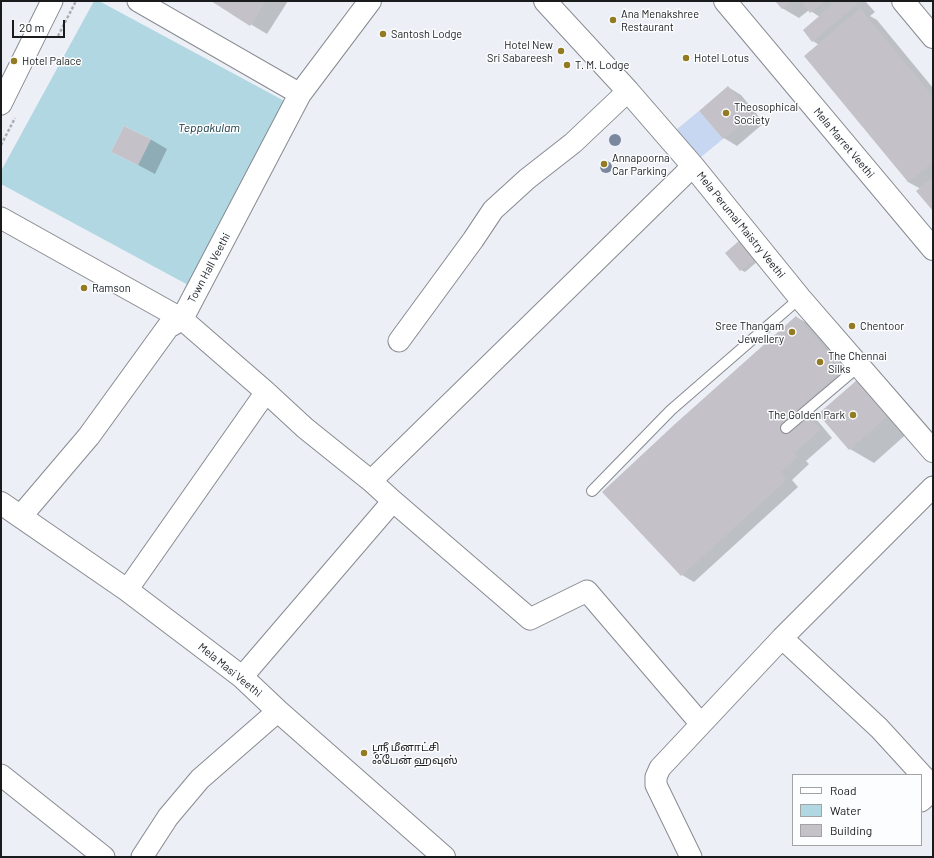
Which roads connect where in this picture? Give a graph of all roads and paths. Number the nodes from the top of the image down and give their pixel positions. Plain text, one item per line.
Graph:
1 (52, 1) edge
2 (138, 1) edge
3 (370, 1) edge
4 (545, 1) edge
5 (725, 1) edge
6 (910, 5) edge
7 (933, 37) edge
8 (628, 91) junction
9 (300, 94) junction
10 (1, 104) edge
11 (693, 166) junction
12 (1, 218) edge
13 (933, 249) edge
14 (800, 298) junction
15 (182, 319) junction
16 (399, 341) dead end
17 (858, 367) junction
18 (266, 392) junction
19 (786, 428) dead end
20 (933, 451) edge
21 (371, 481) junction
22 (933, 487) edge
23 (592, 491) dead end
24 (393, 501) junction
25 (1, 503) edge
26 (21, 516) junction
27 (127, 590) junction
28 (782, 638) junction
29 (242, 677) junction
30 (278, 711) junction
31 (701, 724) junction
32 (920, 774) edge
33 (1, 775) edge
34 (922, 776) edge
35 (933, 788) edge
36 (922, 800) edge
37 (104, 857) edge
38 (142, 857) edge
39 (444, 857) edge
40 (691, 857) edge

1 - 10 street
2 - 9 street
3 - 9 street, Town Hall Veethi
4 - 8 street, Mela Perumal Maistry Veethi
5 - 13 street, Mela Marret Veethi
6 - 7 street
8 - 11 street, Mela Perumal Maistry Veethi
8 - 16 street
9 - 15 street, Town Hall Veethi
11 - 14 street, Mela Perumal Maistry Veethi
11 - 21 street
12 - 15 street
14 - 17 street, Mela Perumal Maistry Veethi
14 - 23 lane
15 - 18 street
15 - 26 street, Town Hall Veethi
17 - 19 lane
17 - 20 street, Mela Perumal Maistry Veethi
18 - 21 street
18 - 27 street
21 - 24 street
22 - 28 street
24 - 29 street
24 - 31 street
25 - 26 street, Mela Masi Veethi
26 - 27 street, Mela Masi Veethi
27 - 29 street, Mela Masi Veethi
28 - 31 street
28 - 32 street
29 - 30 street, Mela Masi Veethi
30 - 38 street
30 - 39 street, Mela Masi Veethi
31 - 40 street
33 - 37 street
34 - 35 street
35 - 36 street

